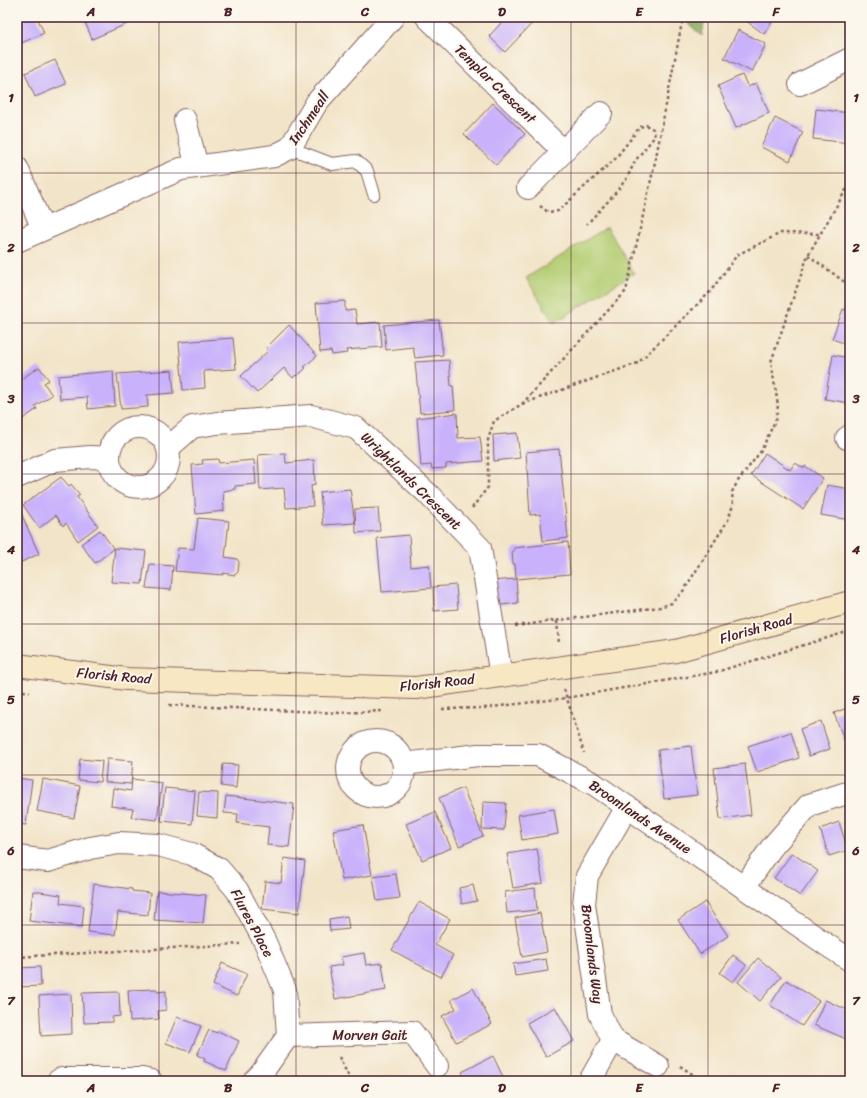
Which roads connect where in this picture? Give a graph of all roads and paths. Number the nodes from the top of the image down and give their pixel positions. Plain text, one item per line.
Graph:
1 (393, 17) edge
2 (427, 17) edge
3 (682, 17) edge
4 (850, 60) edge
5 (800, 84) dead end
6 (601, 113) dead end
7 (186, 120) dead end
8 (290, 148) junction
9 (563, 150) junction
10 (197, 167) junction
11 (17, 168) edge
12 (850, 184) edge
13 (528, 188) joint
14 (374, 194) dead end
15 (587, 224) dead end
16 (42, 229) junction
17 (820, 234) junction
18 (17, 241) edge
19 (808, 255) junction
20 (850, 286) edge
21 (522, 404) junction
22 (168, 448) junction
23 (109, 458) junction
24 (17, 477) edge
25 (456, 524) junction
26 (850, 602) edge
27 (557, 621) junction
28 (494, 628) junction
29 (17, 665) edge
30 (561, 667) junction
31 (501, 676) junction
32 (404, 764) dead end
33 (594, 784) junction
34 (850, 792) edge
35 (627, 807) junction
36 (17, 857) edge
37 (744, 887) junction
38 (265, 942) junction
39 (17, 957) edge
40 (850, 960) edge
41 (288, 1036) junction
42 (613, 1040) junction
43 (437, 1066) dead end
44 (658, 1066) dead end
45 (591, 1079) dead end
46 (58, 1081) edge
47 (150, 1081) edge
48 (254, 1081) edge

1 - 8 street, Inchmeall
2 - 9 street, Templar Crescent
3 - 21 path
4 - 5 street
6 - 9 street
7 - 10 street
8 - 10 street, Inchmeall
8 - 14 lane
9 - 13 street
10 - 16 street, Inchmeall
11 - 16 street
12 - 17 path
13 - 15 path
16 - 18 street, Inchmeall
17 - 19 path
17 - 21 path
19 - 20 path
19 - 27 path
21 - 25 path
22 - 23 street
22 - 23 street
22 - 25 street, Wrightlands Crescent
23 - 24 street
25 - 28 street, Wrightlands Crescent
26 - 30 street, Florish Road
27 - 28 path
27 - 30 path
28 - 31 street, Wrightlands Crescent
29 - 31 street, Florish Road
30 - 31 street, Florish Road
30 - 33 path
32 - 33 street, Broomlands Avenue
33 - 35 street, Broomlands Avenue
34 - 37 street
35 - 37 street, Broomlands Avenue
35 - 42 street, Broomlands Way
36 - 38 street, Flures Place
37 - 40 street, Broomlands Avenue
38 - 39 path
38 - 41 street, Flures Place
41 - 43 street, Morven Gait
41 - 48 street
42 - 44 street
42 - 45 street
46 - 47 street

